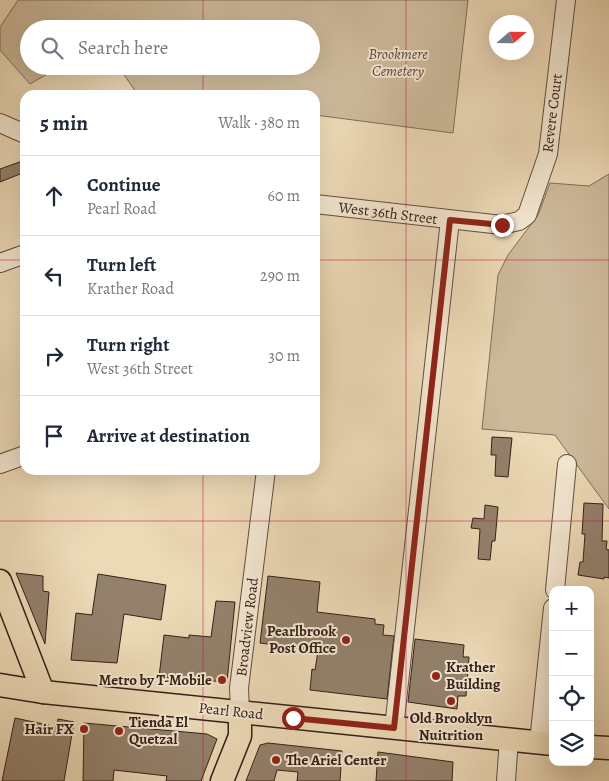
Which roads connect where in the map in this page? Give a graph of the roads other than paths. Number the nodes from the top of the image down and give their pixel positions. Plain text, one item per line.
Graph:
1 (566, 0) edge
2 (0, 122) edge
3 (20, 132) edge
4 (320, 205) edge
5 (450, 220) junction
6 (519, 220) joint
7 (20, 256) edge
8 (0, 263) edge
9 (20, 457) edge
10 (0, 464) edge
11 (567, 464) dead end
12 (265, 475) edge
13 (0, 581) edge
14 (555, 586) edge
15 (552, 631) edge
16 (0, 685) edge
17 (43, 692) junction
18 (240, 712) junction
19 (394, 728) junction
20 (509, 739) junction
21 (546, 743) edge
22 (594, 747) edge
23 (609, 748) edge
24 (222, 781) edge
25 (506, 781) edge

1 - 6 street, Revere Court
2 - 3 street
4 - 5 street, West 36th Street
5 - 6 street, West 36th Street
5 - 19 street
7 - 8 street
9 - 10 street
11 - 14 street
12 - 18 street, Broadview Road
13 - 17 main road
15 - 21 street
16 - 17 main road, Pearl Road
17 - 18 main road, Pearl Road
18 - 19 main road, Pearl Road
18 - 24 main road, Broadview Road
19 - 20 main road, Pearl Road
20 - 21 main road, Pearl Road
20 - 25 street
22 - 23 main road

